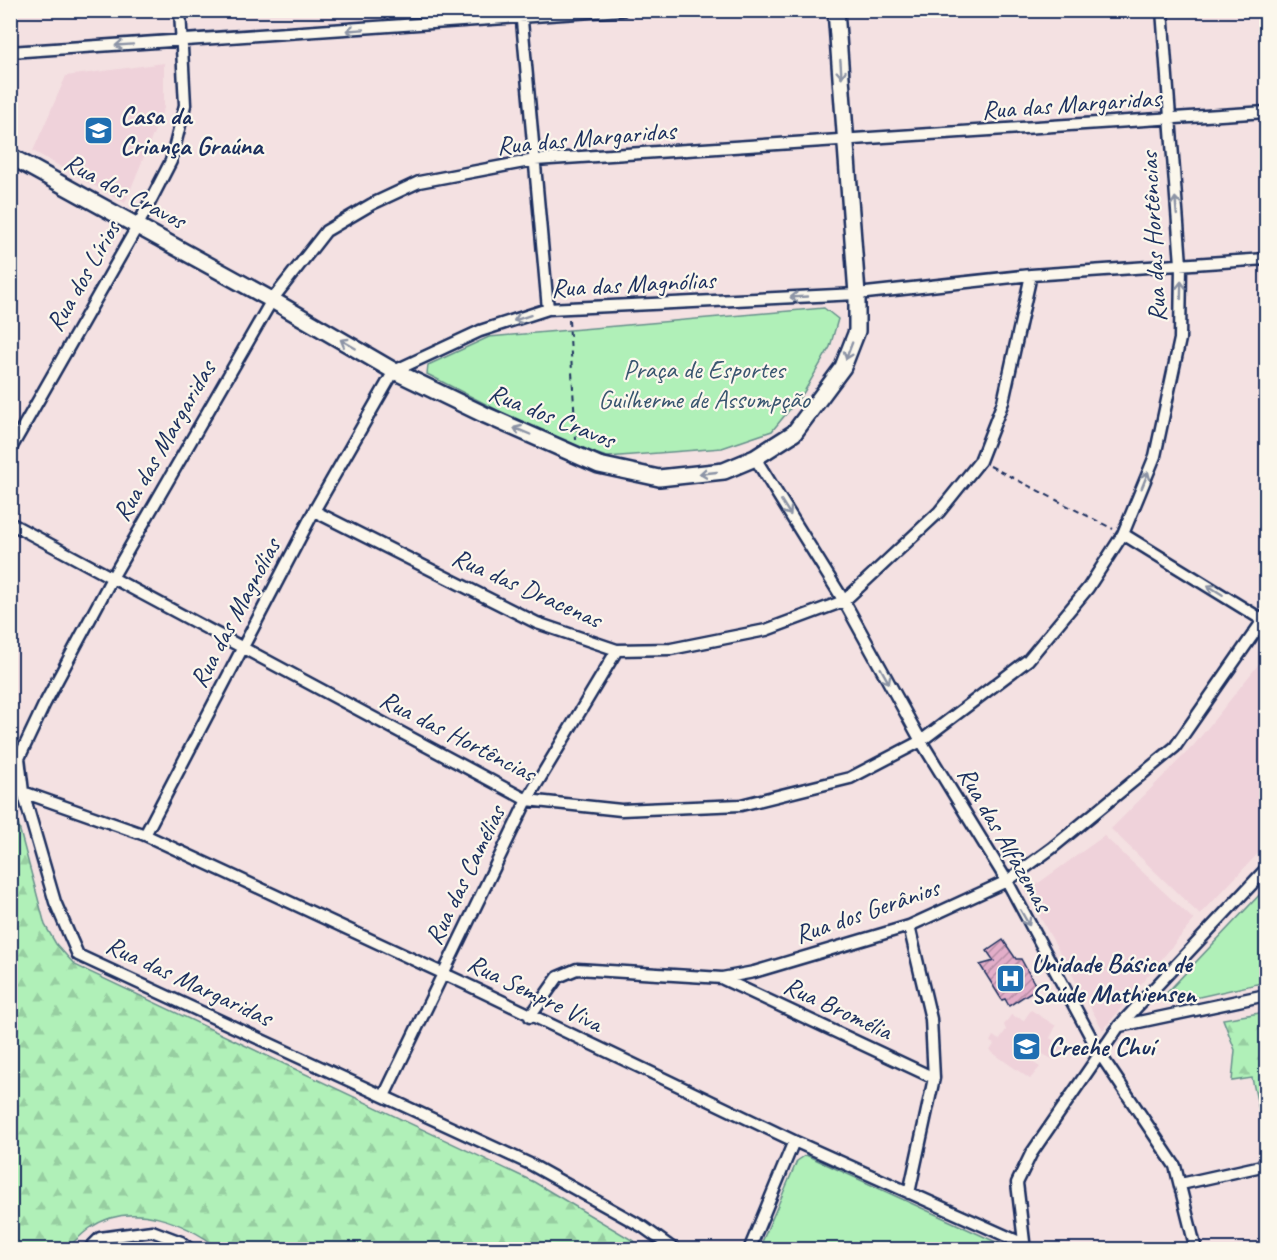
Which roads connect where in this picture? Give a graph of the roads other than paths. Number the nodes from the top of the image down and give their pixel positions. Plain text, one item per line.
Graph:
1 (180, 10) edge
2 (622, 10) edge
3 (836, 10) edge
4 (1162, 10) edge
5 (521, 14) edge
6 (182, 41) junction
7 (10, 52) edge
8 (1266, 112) edge
9 (1170, 120) junction
10 (846, 142) junction
11 (10, 156) edge
12 (534, 160) junction
13 (137, 227) junction
14 (1266, 259) edge
15 (1181, 264) junction
16 (1031, 276) junction
17 (857, 294) junction
18 (272, 300) junction
19 (548, 309) junction
20 (394, 371) junction
21 (10, 450) edge
22 (755, 458) junction
23 (314, 511) junction
24 (10, 523) edge
25 (1123, 534) junction
26 (112, 578) junction
27 (844, 601) junction
28 (1266, 620) edge
29 (242, 647) junction
30 (616, 650) junction
31 (921, 741) junction
32 (23, 792) junction
33 (526, 800) junction
34 (145, 835) junction
35 (1266, 868) edge
36 (1007, 881) junction
37 (909, 926) junction
38 (442, 974) junction
39 (722, 978) junction
40 (1266, 995) edge
41 (530, 1017) junction
42 (1119, 1026) junction
43 (1100, 1054) junction
44 (934, 1078) junction
45 (384, 1096) junction
46 (794, 1141) junction
47 (1266, 1165) edge
48 (1181, 1184) junction
49 (909, 1193) junction
50 (1024, 1247) edge
51 (88, 1250) edge
52 (191, 1250) edge
53 (675, 1250) edge
54 (750, 1250) edge
55 (1196, 1250) edge

1 - 6 street, Rua dos Lírios
2 - 5 street
3 -> 10 street, Rua dos Cravos
4 - 9 street, Rua das Hortências
5 -> 6 street
5 - 12 street
6 -> 7 street
6 - 13 street, Rua dos Lírios
8 - 9 street, Rua das Margaridas
9 - 10 street, Rua das Margaridas
15 -> 9 street, Rua das Hortências
10 - 12 street, Rua das Margaridas
10 - 17 street, Rua dos Cravos
11 - 13 street, Rua dos Cravos
12 - 18 street, Rua das Margaridas
12 - 19 street
13 - 18 street, Rua dos Cravos
13 - 21 street, Rua dos Lírios
14 - 15 street, Rua das Magnólias
15 - 16 street, Rua das Magnólias
25 -> 15 street, Rua das Hortências
16 - 17 street, Rua das Magnólias
16 - 27 street, Rua das Dracenas
17 -> 19 street, Rua das Magnólias
17 -> 22 street, Rua dos Cravos
20 -> 18 street, Rua dos Cravos
18 - 26 street, Rua das Margaridas
19 -> 20 street, Rua das Magnólias
22 -> 20 street, Rua dos Cravos
20 - 23 street, Rua das Magnólias
22 -> 27 street, Rua das Alfazemas
23 - 29 street, Rua das Magnólias
23 - 30 street, Rua das Dracenas
24 - 26 street, Rua das Hortências
28 -> 25 street
25 - 31 street, Rua das Hortências
26 - 29 street, Rua das Hortências
26 - 32 street, Rua das Margaridas
27 - 30 street, Rua das Dracenas
27 -> 31 street, Rua das Alfazemas
28 - 36 street, Rua dos Gerânios
29 - 33 street, Rua das Hortências
29 - 34 street, Rua das Magnólias
30 - 33 street, Rua das Camélias
31 - 33 street, Rua das Hortências
31 - 36 street, Rua das Alfazemas
32 - 34 street, Rua Sempre Viva
32 - 45 street, Rua das Margaridas
33 - 38 street, Rua das Camélias
34 - 38 street, Rua Sempre Viva
35 - 42 street
36 - 37 street, Rua dos Gerânios
36 -> 43 street, Rua das Alfazemas
37 - 39 street, Rua dos Gerânios
37 - 44 street
38 - 41 street, Rua Sempre Viva
38 - 45 street, Rua das Camélias
39 - 41 street, Rua dos Gerânios
39 - 44 street, Rua Bromélia
40 - 42 street
41 - 46 street, Rua Sempre Viva
42 - 43 street
43 - 48 street, Rua das Alfazemas
43 - 50 street
44 - 49 street
45 - 53 street, Rua das Margaridas
46 - 49 street, Rua Sempre Viva
46 - 54 street
47 - 48 street
48 - 55 street, Rua das Alfazemas
49 - 50 street, Rua Sempre Viva
51 - 52 street

